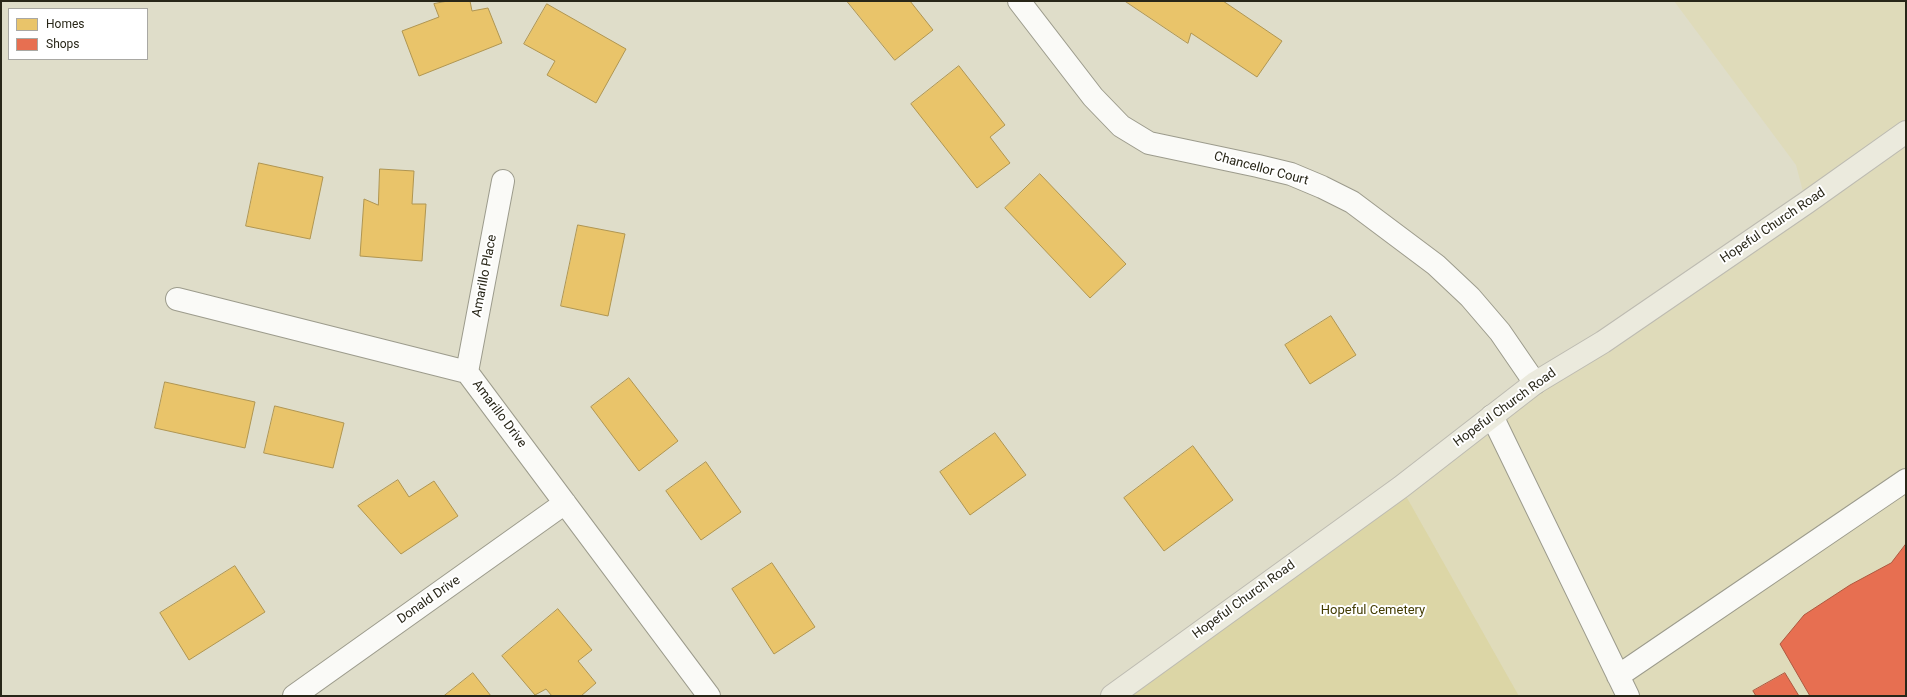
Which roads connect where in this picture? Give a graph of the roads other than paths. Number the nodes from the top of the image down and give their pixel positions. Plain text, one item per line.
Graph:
1 (1019, 1) edge
2 (1906, 132) edge
3 (503, 181) dead end
4 (176, 299) dead end
5 (467, 372) junction
6 (1535, 383) junction
7 (1492, 416) junction
8 (1906, 480) edge
9 (565, 503) junction
10 (1618, 676) junction
11 (294, 696) edge
12 (709, 696) edge
13 (1112, 696) edge
14 (1628, 696) edge

1 - 6 street, Chancellor Court
2 - 6 main road, Hopeful Church Road
3 - 5 street, Amarillo Place
4 - 5 street, Amarillo Drive
5 - 9 street, Amarillo Drive
6 - 7 main road, Hopeful Church Road
7 - 10 street
7 - 13 main road, Hopeful Church Road
8 - 10 street
9 - 11 street, Donald Drive
9 - 12 street, Amarillo Drive
10 - 14 street

